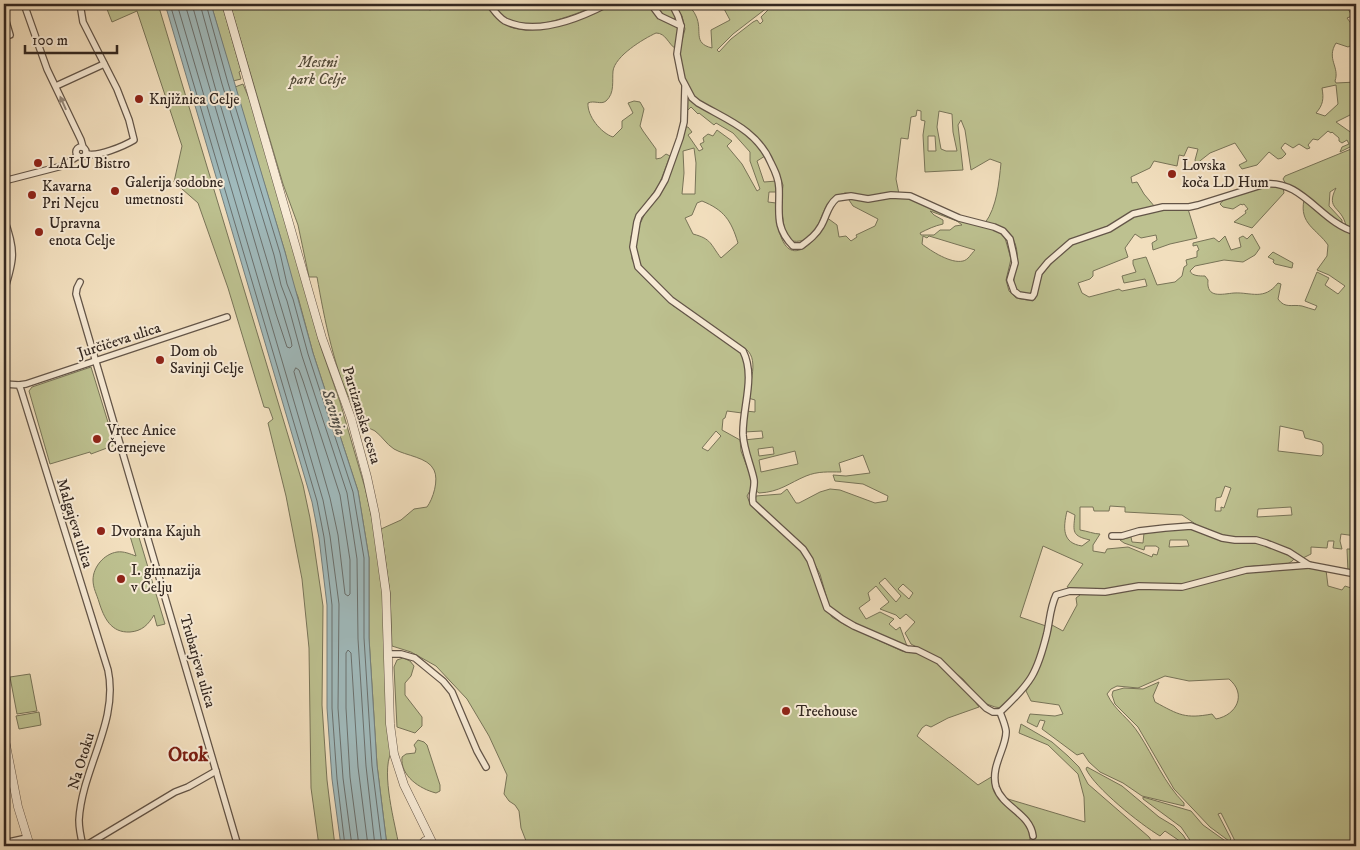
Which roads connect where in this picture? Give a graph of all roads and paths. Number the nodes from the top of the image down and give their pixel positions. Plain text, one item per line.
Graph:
1 (36, 4) edge
2 (80, 4) edge
3 (226, 4) edge
4 (489, 4) edge
5 (607, 4) edge
6 (651, 4) edge
7 (672, 4) edge
8 (25, 5) edge
9 (5, 19) edge
10 (681, 26) junction
11 (7, 36) edge
12 (104, 64) junction
13 (685, 85) junction
14 (56, 86) junction
15 (83, 147) junction
16 (87, 154) junction
17 (78, 156) junction
18 (4, 181) edge
19 (4, 220) edge
20 (1356, 232) edge
21 (80, 282) dead end
22 (4, 291) edge
23 (227, 317) dead end
24 (95, 361) junction
25 (4, 384) edge
26 (19, 385) junction
27 (1112, 536) dead end
28 (1309, 565) junction
29 (1356, 574) edge
30 (389, 654) junction
31 (111, 684) joint
32 (1000, 712) junction
33 (4, 735) edge
34 (486, 767) dead end
35 (216, 771) junction
36 (423, 824) junction
37 (1033, 836) dead end
38 (27, 838) junction
39 (4, 843) edge
40 (421, 844) edge
41 (434, 844) edge
42 (30, 846) edge
43 (84, 846) edge
44 (238, 846) edge

1 - 8 street
2 - 12 street
3 - 30 street, Partizanska cesta
4 - 5 street
6 - 10 street
7 - 10 street
8 - 14 street
9 - 11 street
10 - 13 street
12 - 14 street
12 - 16 street
13 - 20 street
13 - 32 street
15 -> 14 street
15 - 16 street
15 - 17 street
16 - 17 street
17 - 18 street
19 - 22 street
21 - 24 street, Trubarjeva ulica
23 - 24 street, Jurčičeva ulica
24 - 26 street, Jurčičeva ulica
24 - 35 street, Trubarjeva ulica
25 - 26 street
26 - 31 street, Malgajeva ulica
27 - 28 street
28 - 29 street
28 - 32 street
30 - 34 street
30 - 36 street, Partizanska cesta
31 - 43 street, Na Otoku
32 - 37 street
33 - 38 street
35 - 43 street
35 - 44 street, Trubarjeva ulica
36 - 40 street, Partizanska cesta
36 - 41 street
38 - 39 street
38 - 42 street
40 - 41 street

